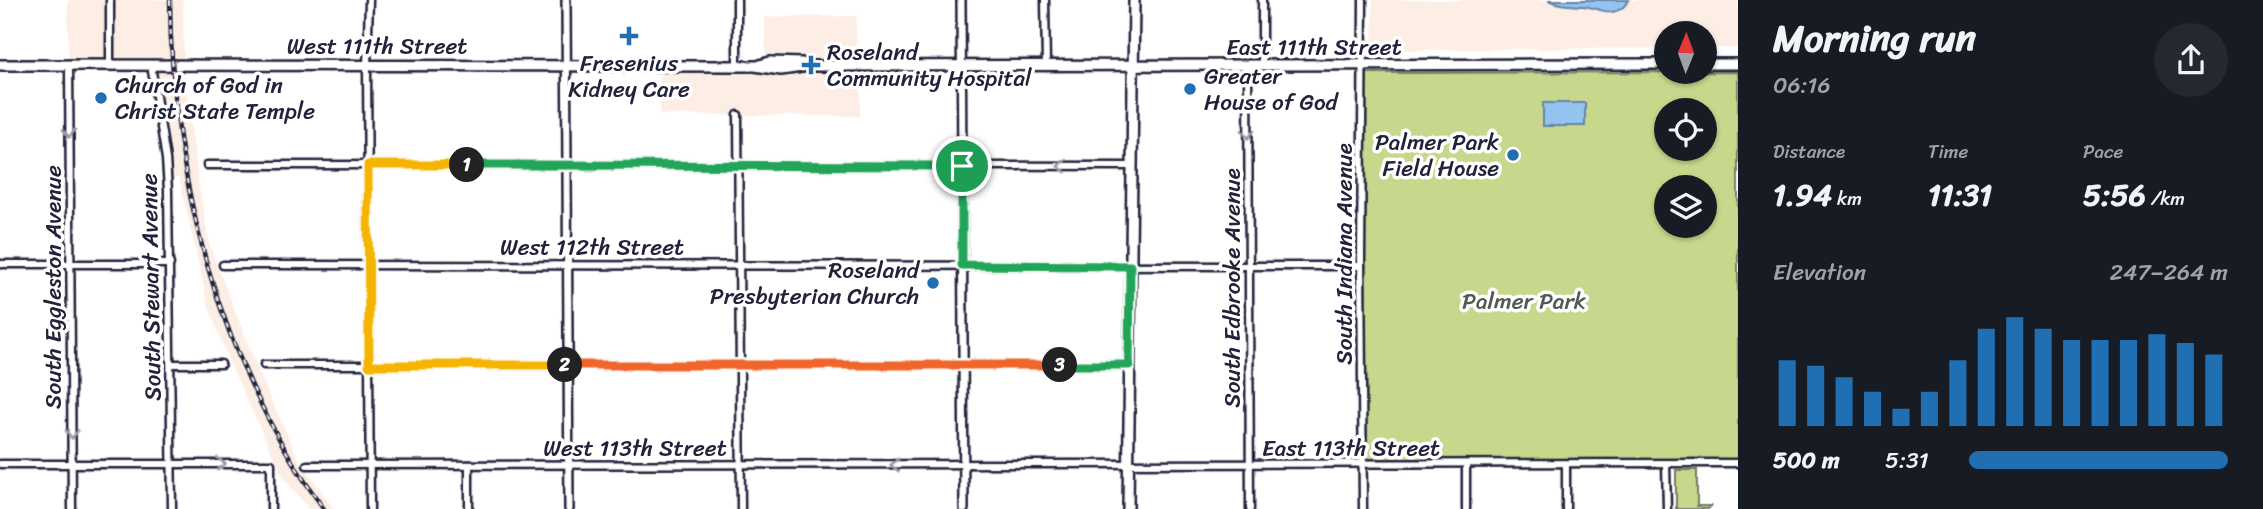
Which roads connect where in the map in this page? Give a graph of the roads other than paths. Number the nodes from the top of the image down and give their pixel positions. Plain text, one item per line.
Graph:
1 (110, 0) edge
2 (369, 0) edge
3 (566, 0) edge
4 (737, 0) edge
5 (961, 0) edge
6 (1045, 0) edge
7 (1134, 0) edge
8 (1262, 0) edge
9 (1363, 0) edge
10 (1654, 64) edge
11 (1717, 64) edge
12 (1738, 64) edge
13 (0, 65) edge
14 (69, 65) junction
15 (110, 65) junction
16 (151, 65) junction
17 (368, 65) junction
18 (566, 66) junction
19 (737, 66) junction
20 (961, 66) junction
21 (1045, 66) junction
22 (1132, 66) junction
23 (1248, 66) junction
24 (1262, 66) junction
25 (1364, 66) junction
26 (738, 115) dead end
27 (207, 165) dead end
28 (368, 165) junction
29 (567, 165) junction
30 (739, 165) junction
31 (962, 166) junction
32 (1131, 166) junction
33 (0, 264) edge
34 (70, 264) junction
35 (170, 264) junction
36 (223, 265) dead end
37 (369, 265) junction
38 (568, 265) junction
39 (739, 265) junction
40 (962, 265) junction
41 (1130, 266) junction
42 (1249, 266) junction
43 (1360, 266) junction
44 (171, 364) junction
45 (221, 364) dead end
46 (264, 365) dead end
47 (369, 365) junction
48 (568, 365) junction
49 (740, 365) junction
50 (963, 365) junction
51 (1129, 365) junction
52 (1738, 463) edge
53 (0, 464) edge
54 (72, 464) junction
55 (172, 464) junction
56 (1666, 464) junction
57 (307, 465) dead end
58 (370, 465) junction
59 (469, 465) junction
60 (568, 465) junction
61 (740, 465) junction
62 (963, 465) junction
63 (1128, 465) junction
64 (1250, 465) junction
65 (1466, 465) junction
66 (1566, 465) junction
67 (1363, 466) junction
68 (72, 509) edge
69 (172, 509) edge
70 (271, 509) edge
71 (370, 509) edge
72 (469, 509) edge
73 (569, 509) edge
74 (741, 509) edge
75 (964, 509) edge
76 (1128, 509) edge
77 (1250, 509) edge
78 (1363, 509) edge
79 (1466, 509) edge
80 (1566, 509) edge
81 (1667, 509) edge

1 - 15 street
2 - 17 street
3 - 18 street
4 - 19 street
5 - 20 street
6 - 21 street
7 - 22 main road
8 - 24 street
9 - 25 street, South Indiana Avenue
10 - 25 main road, East 111th Street
11 - 12 main road
13 - 14 main road, West 111th Street
14 - 15 main road, West 111th Street
14 -> 34 street, South Eggleston Avenue
15 - 16 main road, West 111th Street
16 - 17 main road, West 111th Street
16 - 35 street, South Stewart Avenue
17 - 18 main road, West 111th Street
17 - 28 street
18 - 19 main road, West 111th Street
18 - 29 street
19 - 20 main road, West 111th Street
20 - 21 main road, East 111th Street
20 - 31 street
21 - 22 main road, East 111th Street
22 - 23 main road, East 111th Street
22 - 32 main road
23 - 24 main road, East 111th Street
23 -> 42 street, South Edbrooke Avenue
24 - 25 main road, East 111th Street
25 - 43 street, South Indiana Avenue
26 - 30 street
27 - 28 street
28 - 29 street
28 - 37 street
29 - 30 street
29 - 38 street
30 - 31 street
30 - 39 street
32 -> 31 street
31 - 40 street
32 - 41 main road
33 - 34 street
34 - 35 street
34 -> 54 street, South Eggleston Avenue
35 - 44 street, South Stewart Avenue
36 - 37 street, West 112th Street
37 - 38 street, West 112th Street
37 - 47 street
38 - 39 street, West 112th Street
38 - 48 street
39 - 40 street, West 112th Street
39 - 49 street
40 - 41 street, West 112th Street
40 - 50 street
41 - 42 street, West 112th Street
41 - 51 main road
42 - 43 street, West 112th Street
42 - 64 street, South Edbrooke Avenue
43 - 67 street, South Indiana Avenue
44 - 45 street
44 - 55 street, South Stewart Avenue
46 - 47 street
47 - 48 street
47 - 58 street
48 - 49 street
48 - 60 street
49 - 50 street
49 - 61 street
50 - 51 street
50 - 62 street
51 - 63 main road
52 - 56 street, East 113th Street
53 - 54 street
54 - 55 street
54 - 68 street, South Eggleston Avenue
55 - 69 street, South Stewart Avenue
55 -> 70 street
56 - 66 street, East 113th Street
56 - 81 street
57 - 58 street, West 113th Street
58 - 59 street, West 113th Street
58 - 71 street
59 - 60 street, West 113th Street
59 - 72 street
60 - 61 street, West 113th Street
60 - 73 street
62 -> 61 street, West 113th Street
61 - 74 street
62 - 63 street, East 113th Street
62 - 75 street
63 - 64 street, East 113th Street
63 - 76 main road
64 - 67 street, East 113th Street
64 - 77 street, South Edbrooke Avenue
65 - 66 street, East 113th Street
65 - 67 street, East 113th Street
65 - 79 street
66 - 80 street
67 - 78 street, South Indiana Avenue

